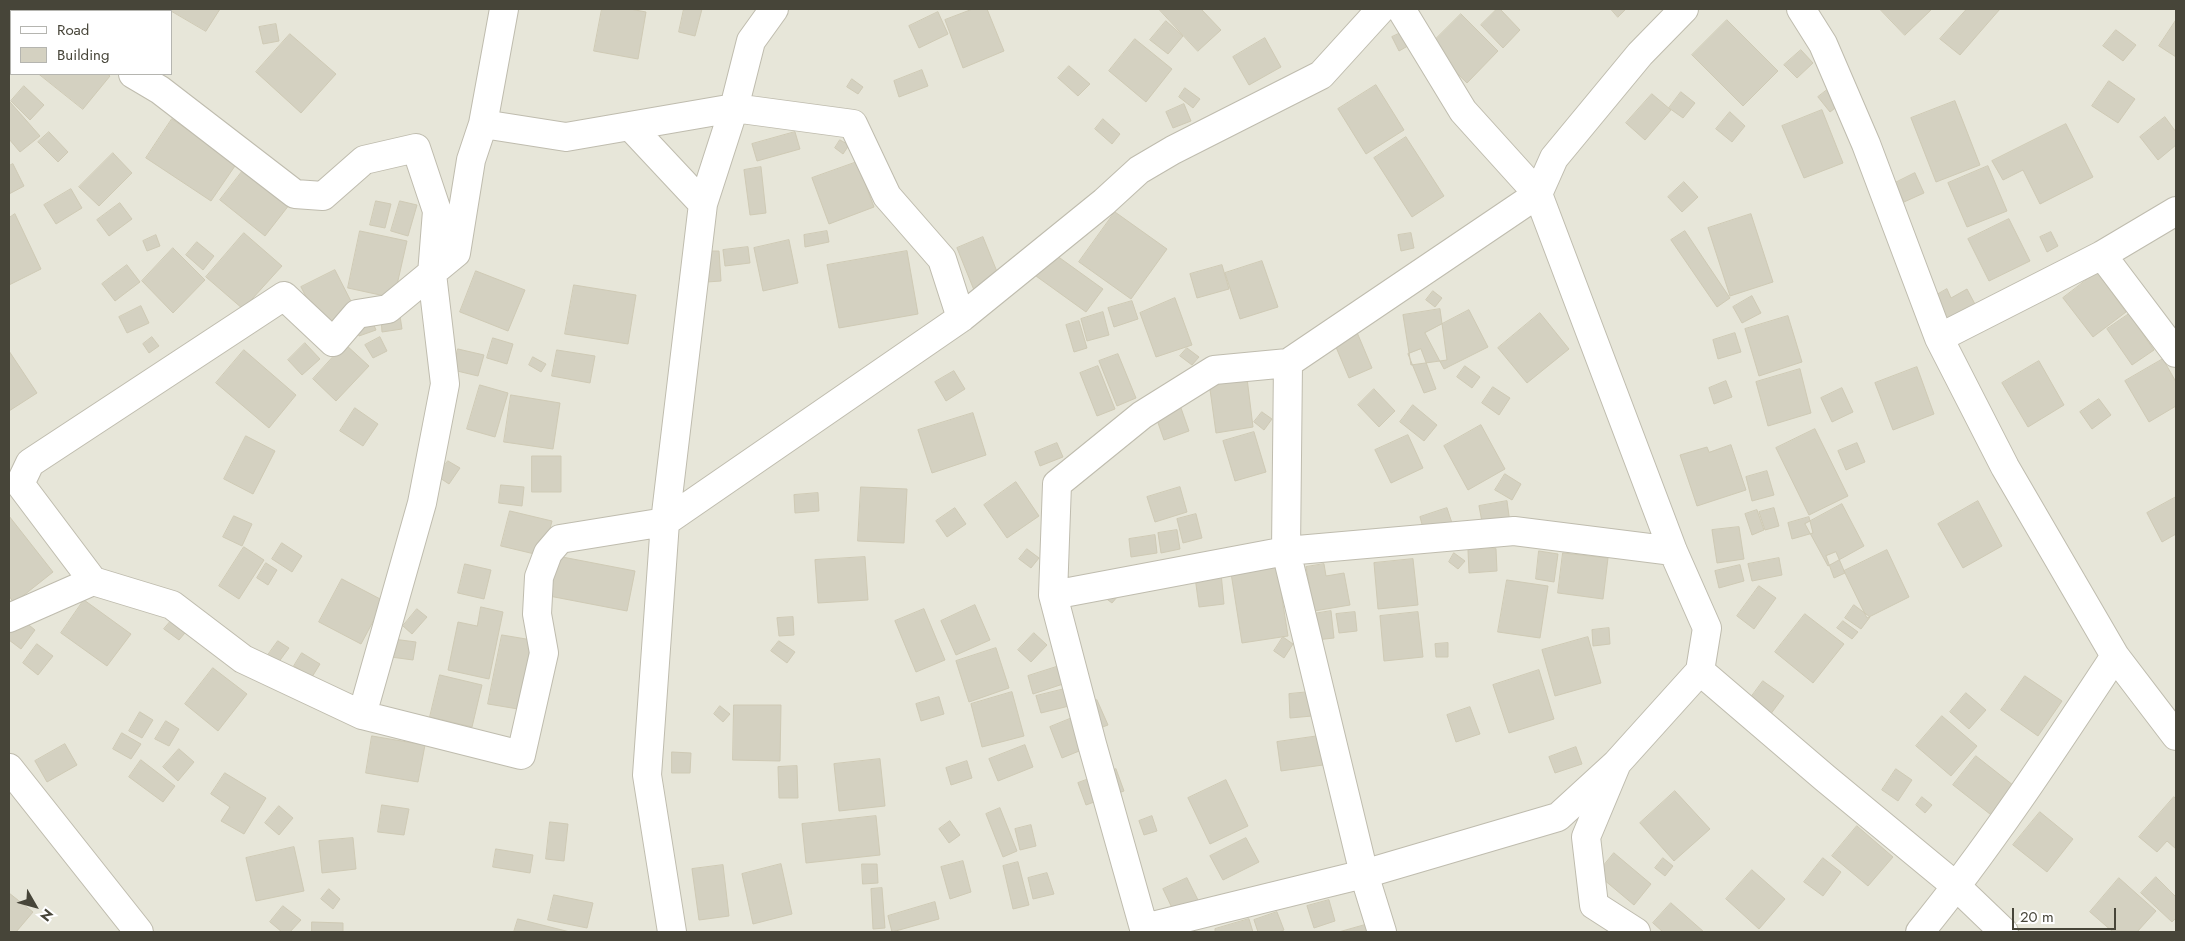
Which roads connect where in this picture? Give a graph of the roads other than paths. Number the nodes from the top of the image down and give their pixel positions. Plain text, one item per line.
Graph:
1 (504, 9) edge
2 (774, 9) edge
3 (1382, 9) edge
4 (1401, 9) edge
5 (1684, 9) edge
6 (1801, 9) edge
7 (135, 75) edge
8 (734, 108) junction
9 (483, 124) junction
10 (630, 126) junction
11 (1538, 194) junction
12 (703, 204) junction
13 (2176, 211) edge
14 (2102, 255) junction
15 (432, 274) junction
16 (961, 318) junction
17 (1938, 338) junction
18 (2176, 353) edge
19 (1288, 363) junction
20 (665, 522) junction
21 (1286, 550) junction
22 (1673, 551) junction
23 (93, 581) junction
24 (1053, 595) junction
25 (9, 618) edge
26 (2115, 656) junction
27 (1700, 671) junction
28 (362, 715) junction
29 (2176, 736) edge
30 (1617, 763) junction
31 (9, 768) edge
32 (1364, 874) junction
33 (1957, 887) junction
34 (1594, 905) junction
35 (1144, 930) edge
36 (139, 932) edge
37 (672, 932) edge
38 (1382, 932) edge
39 (1604, 932) edge
40 (1636, 932) edge
41 (1920, 932) edge
42 (2004, 932) edge

1 - 9 street
2 - 8 street
3 - 16 street
4 - 11 street
5 - 11 street
6 - 17 street
7 - 15 street
8 - 10 street
8 - 12 street
8 - 16 street
9 - 10 street
9 - 15 street
10 - 12 street
11 - 19 street
11 - 22 street
12 - 20 street
13 - 14 street
14 - 17 street
14 - 18 street
15 - 23 street
15 - 28 street
16 - 20 street
17 - 26 street
19 - 21 street
19 - 24 street
20 - 28 street
20 - 37 street
21 - 22 street
21 - 24 street
21 - 32 street
22 - 27 street
23 - 25 street
23 - 28 street
24 - 35 street
26 - 29 street
26 - 33 street
27 - 30 street
27 - 33 street
30 - 32 street
30 - 34 street
31 - 36 street
32 - 35 street
32 - 38 street
33 - 41 street
33 - 42 street
34 - 39 street
34 - 40 street

